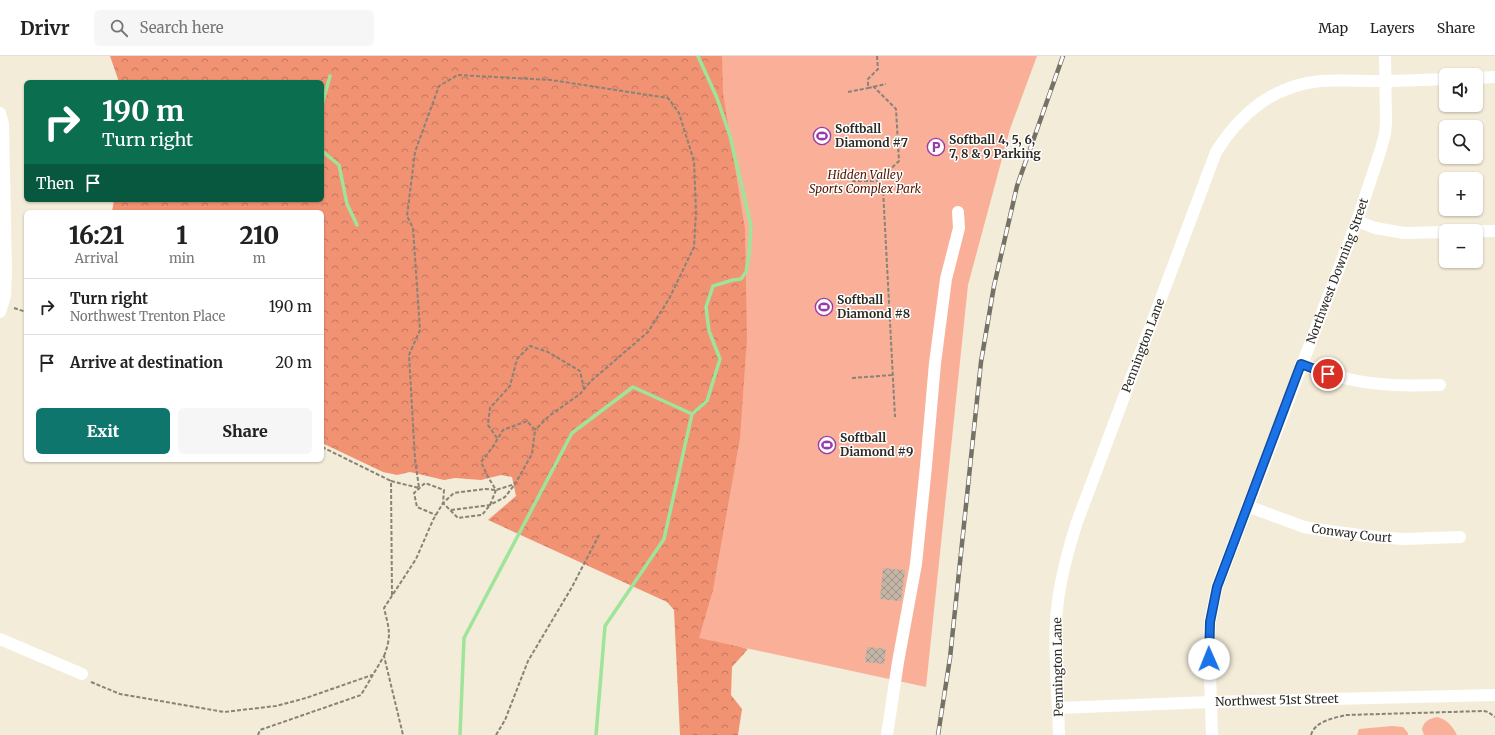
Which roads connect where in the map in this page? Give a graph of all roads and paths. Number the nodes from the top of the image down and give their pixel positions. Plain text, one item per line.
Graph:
1 (877, 56) edge
2 (1385, 56) edge
3 (1495, 77) edge
4 (1483, 78) edge
5 (1439, 79) edge
6 (1386, 81) junction
7 (886, 84) dead end
8 (873, 86) junction
9 (868, 88) junction
10 (848, 92) dead end
11 (0, 112) edge
12 (852, 181) dead end
13 (878, 181) junction
14 (958, 212) dead end
15 (1357, 221) junction
16 (1483, 231) edge
17 (1495, 231) edge
18 (1439, 232) edge
19 (0, 312) edge
20 (1301, 364) junction
21 (893, 375) junction
22 (852, 378) dead end
23 (1440, 385) dead end
24 (584, 389) junction
25 (895, 417) dead end
26 (535, 430) junction
27 (498, 438) junction
28 (324, 448) edge
29 (391, 481) junction
30 (515, 484) junction
31 (419, 488) junction
32 (496, 490) junction
33 (443, 503) junction
34 (490, 505) junction
35 (1247, 506) junction
36 (451, 510) junction
37 (436, 515) junction
38 (599, 536) dead end
39 (1460, 537) dead end
40 (392, 595) junction
41 (0, 639) edge
42 (384, 656) junction
43 (82, 674) joint
44 (372, 675) junction
45 (1495, 695) edge
46 (1211, 702) junction
47 (1058, 708) junction
48 (1495, 717) edge
49 (258, 735) edge
50 (403, 735) edge
51 (496, 735) edge
52 (888, 735) edge
53 (1059, 735) edge
54 (1212, 735) edge
55 (1311, 735) edge

1 - 9 path
2 - 6 street, Northwest Downing Street
3 - 4 street
5 - 6 street, Pennington Lane
6 - 15 street, Northwest Downing Street
6 - 47 street, Pennington Lane
7 - 8 path
8 - 9 path
8 - 13 path
9 - 10 path
11 - 19 street
12 - 13 path
13 - 21 path
14 - 52 street
15 - 18 street
15 - 20 street, Northwest Downing Street
16 - 17 street
20 - 23 street
20 - 35 street, Northwest Downing Street
21 - 22 path
21 - 25 path
24 - 26 path
24 - 27 path
24 - 31 path
26 - 27 path
26 - 30 path
27 - 32 path
28 - 29 path
29 - 31 path
29 - 40 path
30 - 32 path
30 - 34 path
31 - 33 path
31 - 37 path
32 - 33 path
32 - 34 path
33 - 36 path
33 - 37 path
34 - 36 path
34 - 36 path
35 - 39 street, Conway Court
35 - 46 street, Northwest Downing Street
37 - 40 path
38 - 51 path
40 - 42 path
41 - 43 street
42 - 44 path
42 - 50 path
43 - 44 path
44 - 49 path
45 - 46 street, Northwest 51st Street
46 - 47 street, Northwest 51st Street
46 - 54 street, Northwest Downing Street
47 - 53 street, Pennington Lane
48 - 55 path

